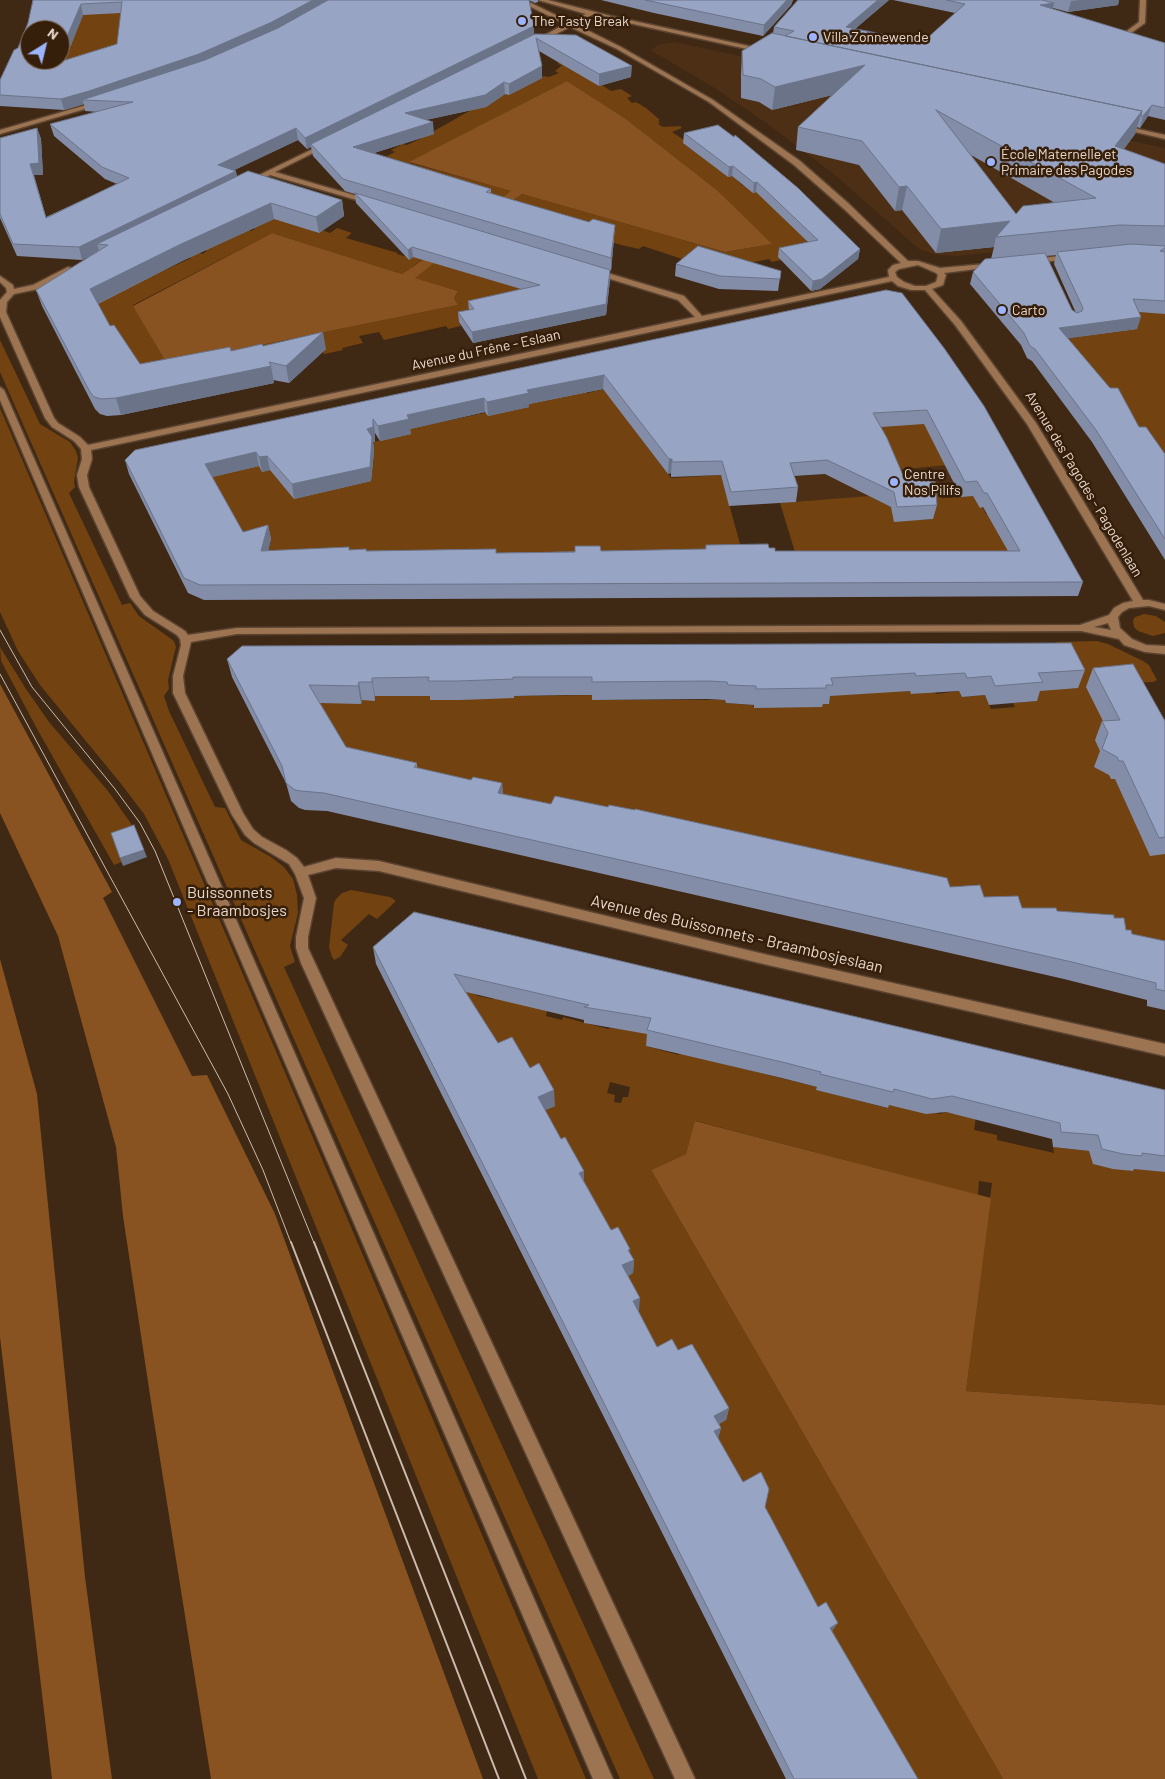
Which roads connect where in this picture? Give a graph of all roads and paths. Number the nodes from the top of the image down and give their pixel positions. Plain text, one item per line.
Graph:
1 (520, 0) edge
2 (541, 0) edge
3 (1142, 0) edge
4 (592, 14) junction
5 (572, 24) junction
6 (1138, 35) edge
7 (526, 47) edge
8 (776, 54) edge
9 (110, 100) edge
10 (1109, 125) edge
11 (0, 132) edge
12 (1165, 137) edge
13 (330, 142) edge
14 (268, 172) junction
15 (242, 185) edge
16 (380, 206) edge
17 (1083, 256) edge
18 (1026, 262) edge
19 (906, 264) junction
20 (1006, 264) edge
21 (74, 268) edge
22 (590, 270) edge
23 (939, 271) junction
24 (0, 278) edge
25 (893, 278) junction
26 (928, 288) junction
27 (11, 292) junction
28 (701, 319) junction
29 (0, 390) edge
30 (86, 448) junction
31 (1139, 603) junction
32 (1165, 607) edge
33 (1114, 617) junction
34 (1081, 628) junction
35 (1122, 636) junction
36 (185, 639) junction
37 (1164, 651) edge
38 (301, 872) junction
39 (1165, 1050) edge
40 (603, 1779) edge
41 (685, 1779) edge

1 - 5 street
2 - 4 street
3 - 6 street
4 - 5 street
4 - 8 street
5 - 7 street
5 - 19 street
9 - 11 street
10 - 12 street
13 - 14 street
14 - 15 street
14 - 16 street
17 - 18 street
19 - 23 street
19 - 25 street
20 - 23 street
21 - 27 street
22 - 28 street
23 - 26 street
24 - 27 street
25 - 26 street
25 - 28 street, Avenue du Frêne - Eslaan
26 - 31 street, Avenue des Pagodes - Pagodenlaan
27 - 30 street
28 - 30 street, Avenue du Frêne - Eslaan
29 - 40 street
30 - 36 street
31 - 32 street, Avenue des Pagodes - Pagodenlaan
31 - 33 street, Avenue des Pagodes - Pagodenlaan
33 - 34 street, Avenue des Pagodes - Pagodenlaan
33 - 35 street
34 - 35 street
34 - 36 street
35 - 37 street
36 - 38 street
38 - 39 street, Avenue des Buissonnets - Braambosjeslaan
38 - 41 street

